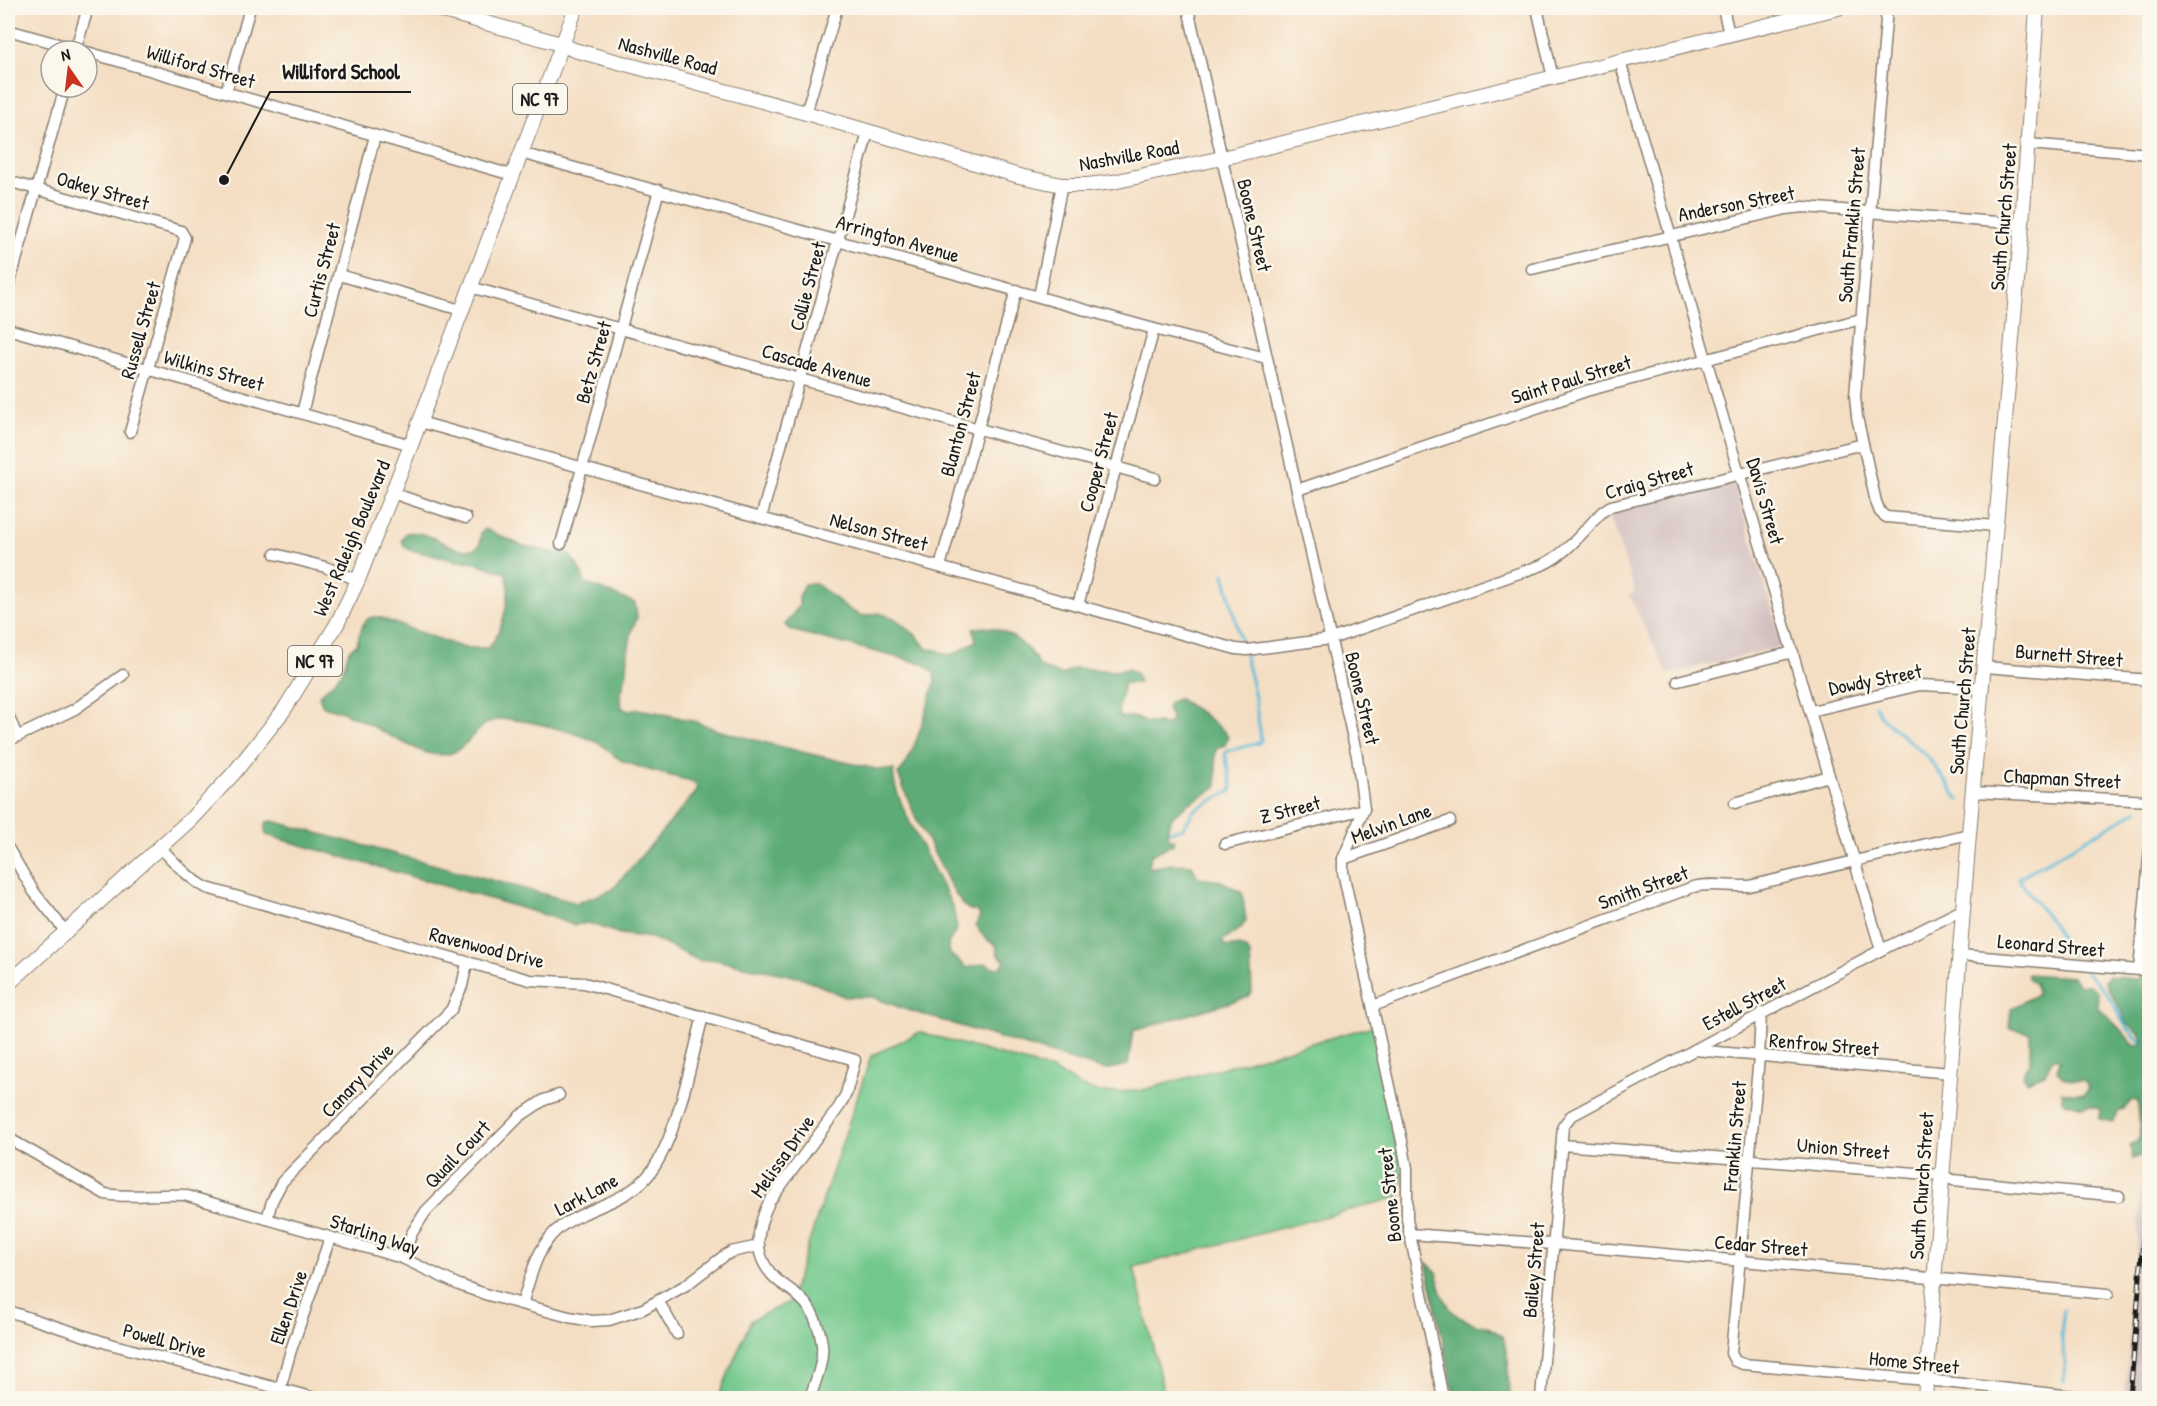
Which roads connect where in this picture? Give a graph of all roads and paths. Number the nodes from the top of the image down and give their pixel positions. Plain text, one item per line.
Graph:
1 (88, 8) edge
2 (250, 8) edge
3 (433, 8) edge
4 (576, 8) edge
5 (837, 8) edge
6 (1188, 8) edge
7 (1537, 8) edge
8 (1723, 8) edge
9 (1838, 8) edge
10 (1887, 8) edge
11 (2037, 8) edge
12 (8, 30) edge
13 (1729, 34) junction
14 (39, 39) edge
15 (82, 39) edge
16 (561, 45) junction
17 (99, 56) edge
18 (1620, 61) junction
19 (1553, 78) junction
20 (226, 92) junction
21 (61, 99) edge
22 (806, 113) junction
23 (868, 132) junction
24 (375, 136) junction
25 (2028, 144) junction
26 (520, 153) junction
27 (2150, 153) edge
28 (1222, 158) junction
29 (512, 175) junction
30 (8, 181) edge
31 (1062, 185) junction
32 (35, 189) junction
33 (659, 190) junction
34 (1870, 213) junction
35 (2022, 224) junction
36 (1671, 235) junction
37 (185, 238) joint
38 (838, 240) junction
39 (1532, 269) dead end
40 (339, 275) junction
41 (470, 287) junction
42 (8, 289) edge
43 (1016, 290) junction
44 (1040, 296) junction
45 (461, 310) junction
46 (1861, 319) junction
47 (622, 328) junction
48 (8, 329) edge
49 (1154, 329) junction
50 (1266, 358) junction
51 (1707, 358) junction
52 (149, 370) junction
53 (800, 379) junction
54 (302, 413) junction
55 (420, 422) junction
56 (978, 428) junction
57 (130, 432) dead end
58 (1863, 444) junction
59 (411, 445) junction
60 (583, 468) junction
61 (1115, 468) junction
62 (1739, 473) junction
63 (1155, 478) dead end
64 (1297, 490) junction
65 (392, 493) junction
66 (466, 518) dead end
67 (761, 518) junction
68 (1996, 526) junction
69 (561, 543) dead end
70 (275, 554) dead end
71 (940, 567) junction
72 (358, 580) junction
73 (1078, 605) junction
74 (1331, 639) junction
75 (1792, 652) junction
76 (1985, 667) junction
77 (123, 675) dead end
78 (2150, 680) edge
79 (1678, 681) dead end
80 (1983, 688) junction
81 (1811, 711) junction
82 (8, 715) edge
83 (12, 739) edge
84 (1830, 776) junction
85 (1974, 792) junction
86 (2150, 801) edge
87 (1735, 804) dead end
88 (1364, 809) junction
89 (1450, 820) dead end
90 (1969, 834) junction
91 (1225, 844) dead end
92 (160, 847) junction
93 (2150, 847) edge
94 (8, 848) edge
95 (1343, 859) junction
96 (1855, 860) junction
97 (1964, 909) junction
98 (66, 932) junction
99 (1881, 951) junction
100 (1960, 955) junction
101 (467, 963) junction
102 (8, 984) edge
103 (1373, 1006) junction
104 (1761, 1013) junction
105 (703, 1016) junction
106 (1695, 1050) junction
107 (1759, 1057) junction
108 (855, 1060) joint
109 (1950, 1073) junction
110 (559, 1095) dead end
111 (8, 1138) edge
112 (1562, 1145) junction
113 (1749, 1158) junction
114 (1941, 1175) junction
115 (2119, 1196) dead end
116 (267, 1219) junction
117 (1409, 1234) junction
118 (330, 1238) junction
119 (1553, 1244) junction
120 (759, 1246) junction
121 (402, 1258) junction
122 (1741, 1262) junction
123 (1934, 1278) junction
124 (2108, 1294) dead end
125 (658, 1302) junction
126 (522, 1304) junction
127 (8, 1311) edge
128 (677, 1334) dead end
129 (1926, 1380) junction
130 (280, 1389) junction
131 (315, 1398) edge
132 (810, 1398) edge
133 (1443, 1398) edge
134 (1541, 1398) edge
135 (1924, 1398) edge
136 (2090, 1398) edge

1 - 15 street
2 - 20 street
3 - 16 main road, Nashville Road
4 - 16 main road, West Raleigh Boulevard / NC 97
5 - 22 street
6 - 28 street, Boone Street
7 - 19 street
8 - 13 street
9 - 13 main road, Nashville Road
10 - 34 street, South Franklin Street
11 - 25 main road, South Church Street
12 - 14 street, Williford Street
13 - 18 main road, Nashville Road
16 - 22 main road, Nashville Road
16 - 26 main road, West Raleigh Boulevard / NC 97
17 - 20 street, Williford Street
18 - 19 main road, Nashville Road
18 - 36 street, Davis Street
19 - 28 main road, Nashville Road
20 - 24 street, Williford Street
21 - 32 street
22 - 23 main road, Nashville Road
23 - 31 main road, Nashville Road
23 - 38 street, Collie Street
24 - 29 street, Williford Street
24 - 40 street, Curtis Street
25 - 27 street
25 - 35 main road, South Church Street
26 - 29 main road, West Raleigh Boulevard / NC 97
26 - 33 street, Arrington Avenue
28 - 31 main road, Nashville Road
28 - 50 street, Boone Street
29 - 41 main road, West Raleigh Boulevard / NC 97
30 - 32 street, Oakey Street
31 - 44 street
32 - 37 street, Oakey Street
32 - 42 street
33 - 38 street, Arrington Avenue
33 - 47 street, Betz Street
34 - 35 street, Anderson Street
34 - 36 street, Anderson Street
34 - 46 street, South Franklin Street
35 - 68 main road, South Church Street
36 - 39 street, Anderson Street
36 - 51 street, Davis Street
37 - 52 street, Russell Street
38 - 43 street, Arrington Avenue
38 - 53 street, Collie Street
40 - 45 street
40 - 54 street, Curtis Street
41 - 45 main road, West Raleigh Boulevard / NC 97
41 - 47 street, Cascade Avenue
43 - 44 street, Arrington Avenue
43 - 56 street, Blanton Street
44 - 49 street, Arrington Avenue
45 - 55 main road, West Raleigh Boulevard / NC 97
46 - 51 street, Saint Paul Street
46 - 58 street, South Franklin Street
47 - 53 street, Cascade Avenue
47 - 60 street, Betz Street
48 - 52 street, Wilkins Street
49 - 50 street, Arrington Avenue
49 - 61 street, Cooper Street
50 - 64 street, Boone Street
51 - 62 street, Davis Street
51 - 64 street, Saint Paul Street
52 - 54 street, Wilkins Street
52 - 57 street, Russell Street
53 - 56 street, Cascade Avenue
53 - 67 street, Collie Street
54 - 59 street, Wilkins Street
55 - 59 main road, West Raleigh Boulevard / NC 97
55 - 60 street, Nelson Street
56 - 61 street, Cascade Avenue
56 - 71 street, Blanton Street
58 - 62 street, Craig Street
58 - 68 street, South Franklin Street
59 - 65 main road, West Raleigh Boulevard / NC 97
60 - 67 street, Nelson Street
60 - 69 street, Betz Street
61 - 63 street, Cascade Avenue
61 - 73 street, Cooper Street
62 - 74 street, Craig Street
62 - 75 street, Davis Street
64 - 74 street, Boone Street
65 - 66 street
65 - 72 main road, West Raleigh Boulevard / NC 97
67 - 71 street, Nelson Street
68 - 76 main road, South Church Street
70 - 72 street
71 - 73 street, Nelson Street
72 - 92 main road, West Raleigh Boulevard / NC 97
73 - 74 street, Nelson Street
74 - 88 street, Boone Street
75 - 79 street
75 - 81 street, Davis Street
76 - 78 street, Burnett Street
76 - 80 main road, South Church Street
77 - 83 street
80 - 81 street, Dowdy Street
80 - 85 main road, South Church Street
81 - 84 street, Davis Street
82 - 83 street
84 - 87 street
84 - 96 street, Davis Street
85 - 86 street, Chapman Street
85 - 90 main road, South Church Street
88 - 91 street, Z Street
88 - 95 street, Boone Street
89 - 95 street, Melvin Lane
90 - 96 street, Smith Street
90 - 97 main road, South Church Street
92 - 98 main road, West Raleigh Boulevard / NC 97
92 - 101 street, Ravenwood Drive
93 - 100 street, Leonard Street
94 - 98 street
95 - 103 street, Boone Street
96 - 99 street, Davis Street
96 - 103 street, Smith Street
97 - 99 street, Estell Street
97 - 100 main road, South Church Street
98 - 102 main road, West Raleigh Boulevard / NC 97
99 - 104 street, Estell Street
100 - 109 main road, South Church Street
101 - 105 street, Ravenwood Drive
101 - 116 street, Canary Drive
103 - 117 street, Boone Street
104 - 106 street, Estell Street
104 - 107 street, Franklin Street
105 - 108 street, Ravenwood Drive
105 - 126 street, Lark Lane
106 - 107 street, Renfrow Street
106 - 112 street, Estell Street
107 - 109 street, Renfrow Street
107 - 113 street, Franklin Street
108 - 120 street, Melissa Drive
109 - 114 main road, South Church Street
110 - 121 street, Quail Court
111 - 116 street, Starling Way
112 - 113 street, Union Street
112 - 119 street, Bailey Street
113 - 114 street, Union Street
113 - 122 street, Franklin Street
114 - 115 street, Union Street
114 - 123 main road, South Church Street
116 - 118 street, Starling Way
117 - 119 street, Cedar Street
117 - 133 street, Boone Street
118 - 121 street, Starling Way
118 - 130 street, Ellen Drive
119 - 122 street, Cedar Street
119 - 134 street, Bailey Street
120 - 125 street, Starling Way
120 - 132 street
121 - 126 street, Starling Way
122 - 123 street, Cedar Street
122 - 129 street, Home Street
123 - 124 street, Cedar Street
123 - 129 main road, South Church Street
125 - 126 street, Starling Way
125 - 128 street
127 - 130 street, Powell Drive
129 - 135 main road, South Church Street
129 - 136 street, Home Street
130 - 131 street, Powell Drive

